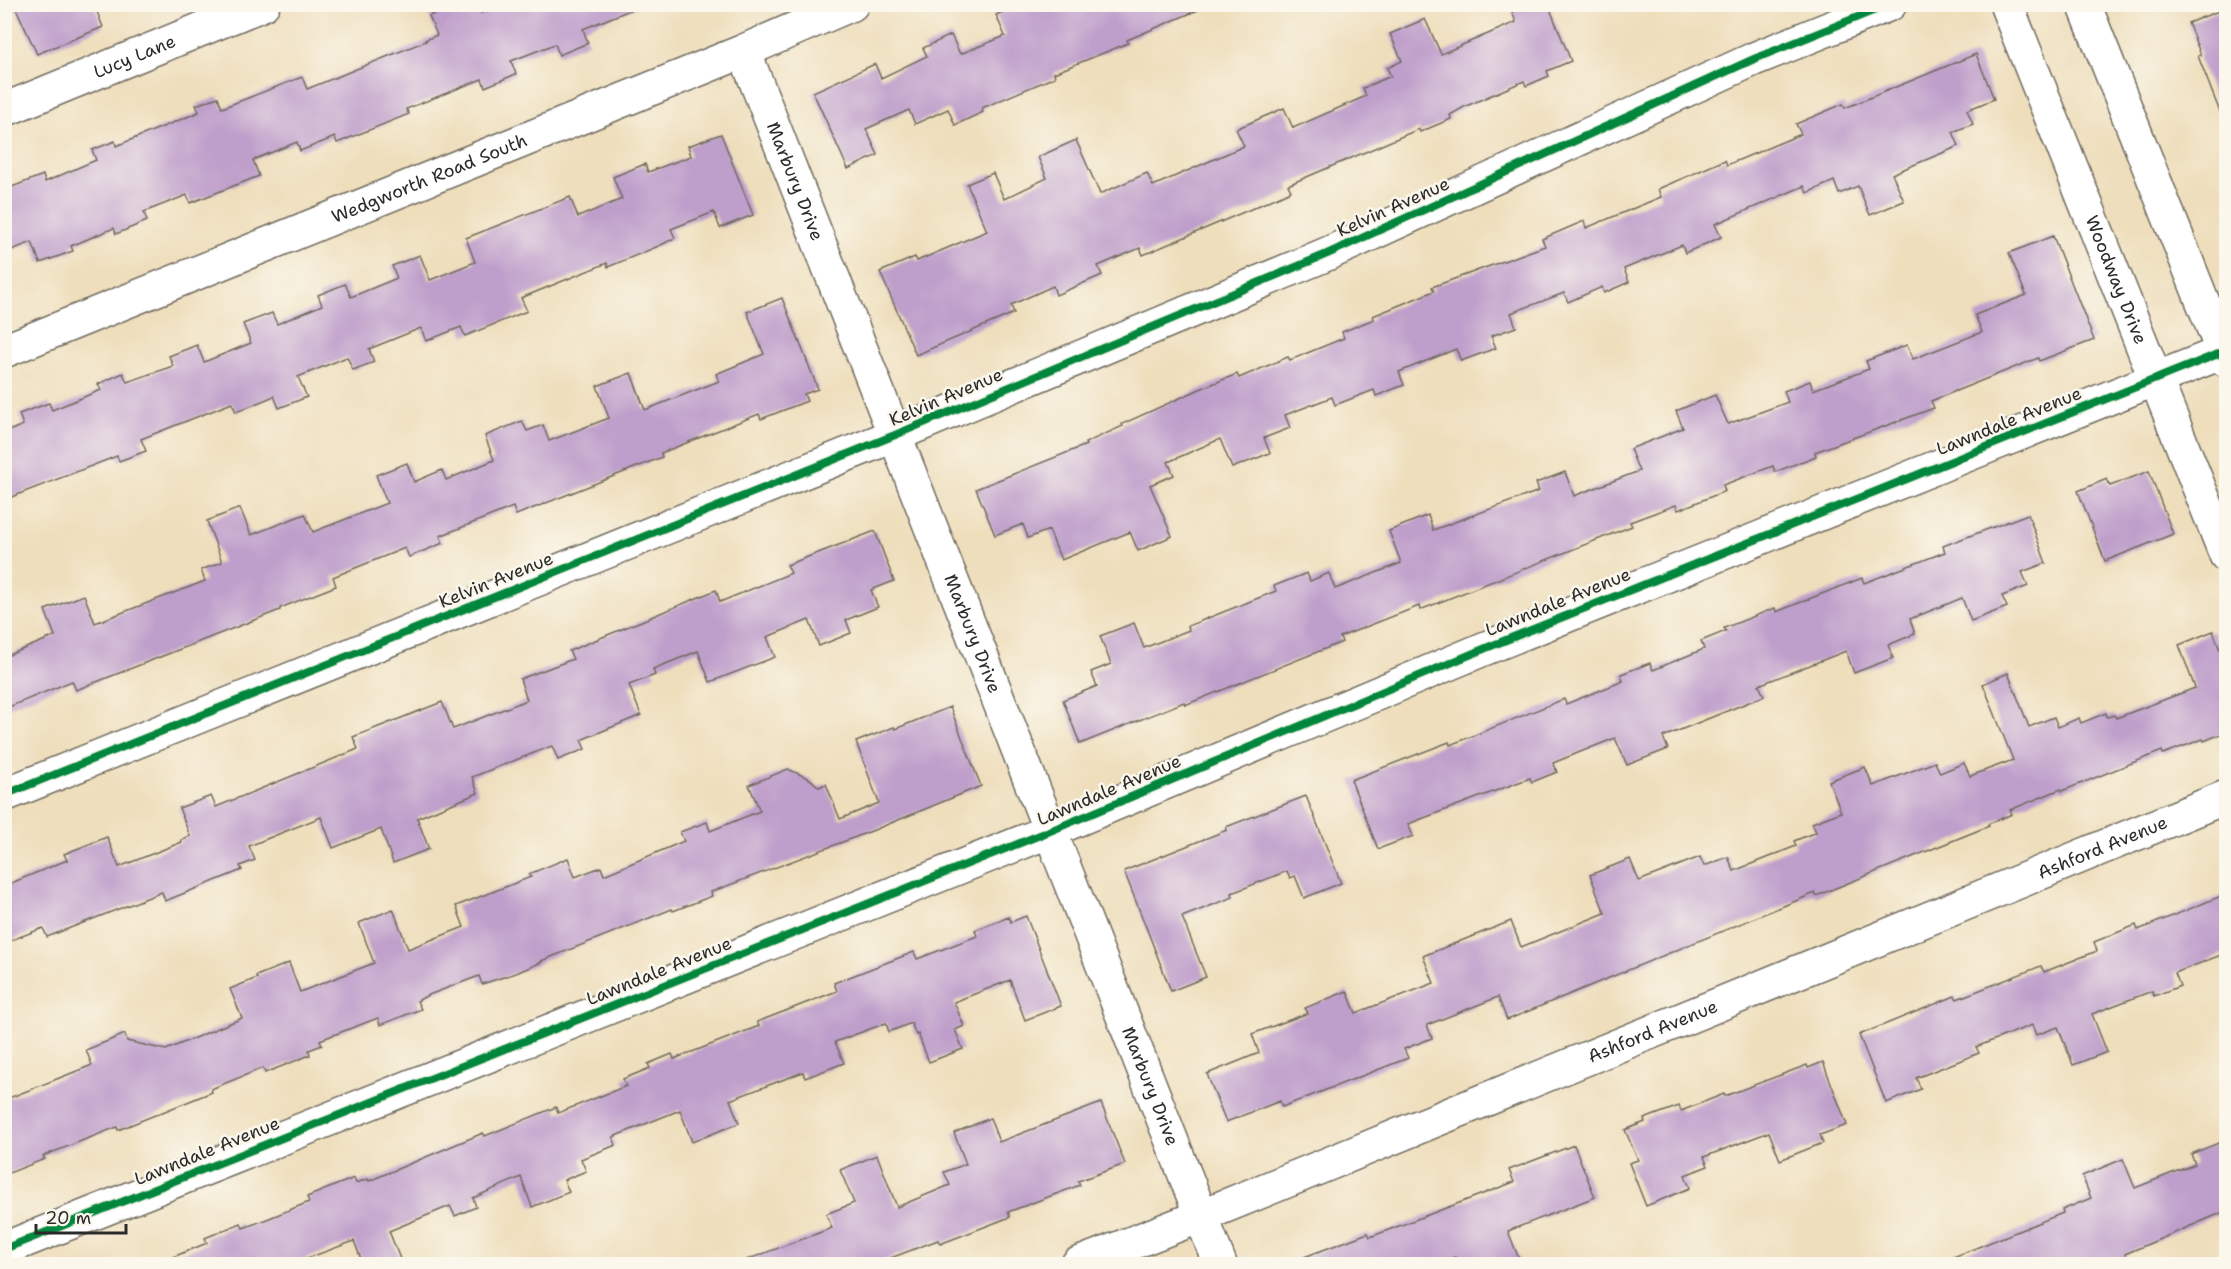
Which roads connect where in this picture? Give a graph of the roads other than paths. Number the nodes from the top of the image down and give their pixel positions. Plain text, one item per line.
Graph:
1 (263, 4) edge
2 (852, 4) edge
3 (1890, 4) edge
4 (2006, 4) edge
5 (2084, 4) edge
6 (744, 51) junction
7 (4, 110) edge
8 (4, 351) edge
9 (2225, 356) edge
10 (2156, 378) junction
11 (895, 435) junction
12 (2226, 555) edge
13 (4, 795) edge
14 (2226, 797) edge
15 (1050, 831) junction
16 (1201, 1216) junction
17 (4, 1249) edge
18 (1078, 1264) edge
19 (1220, 1264) edge

1 - 7 street, Lucy Lane
2 - 6 street, Wedgworth Road South
3 - 11 street, Kelvin Avenue
4 - 10 street, Woodway Drive
5 - 9 street
6 - 8 street, Wedgworth Road South
6 - 11 street, Marbury Drive
9 - 10 street, Lawndale Avenue
10 - 12 street, Woodway Drive
10 - 15 street, Lawndale Avenue
11 - 13 street, Kelvin Avenue
11 - 15 street, Marbury Drive
14 - 16 street, Ashford Avenue
15 - 16 street, Marbury Drive
15 - 17 street, Lawndale Avenue
16 - 18 street, Ashford Avenue
16 - 19 street, Marbury Drive

